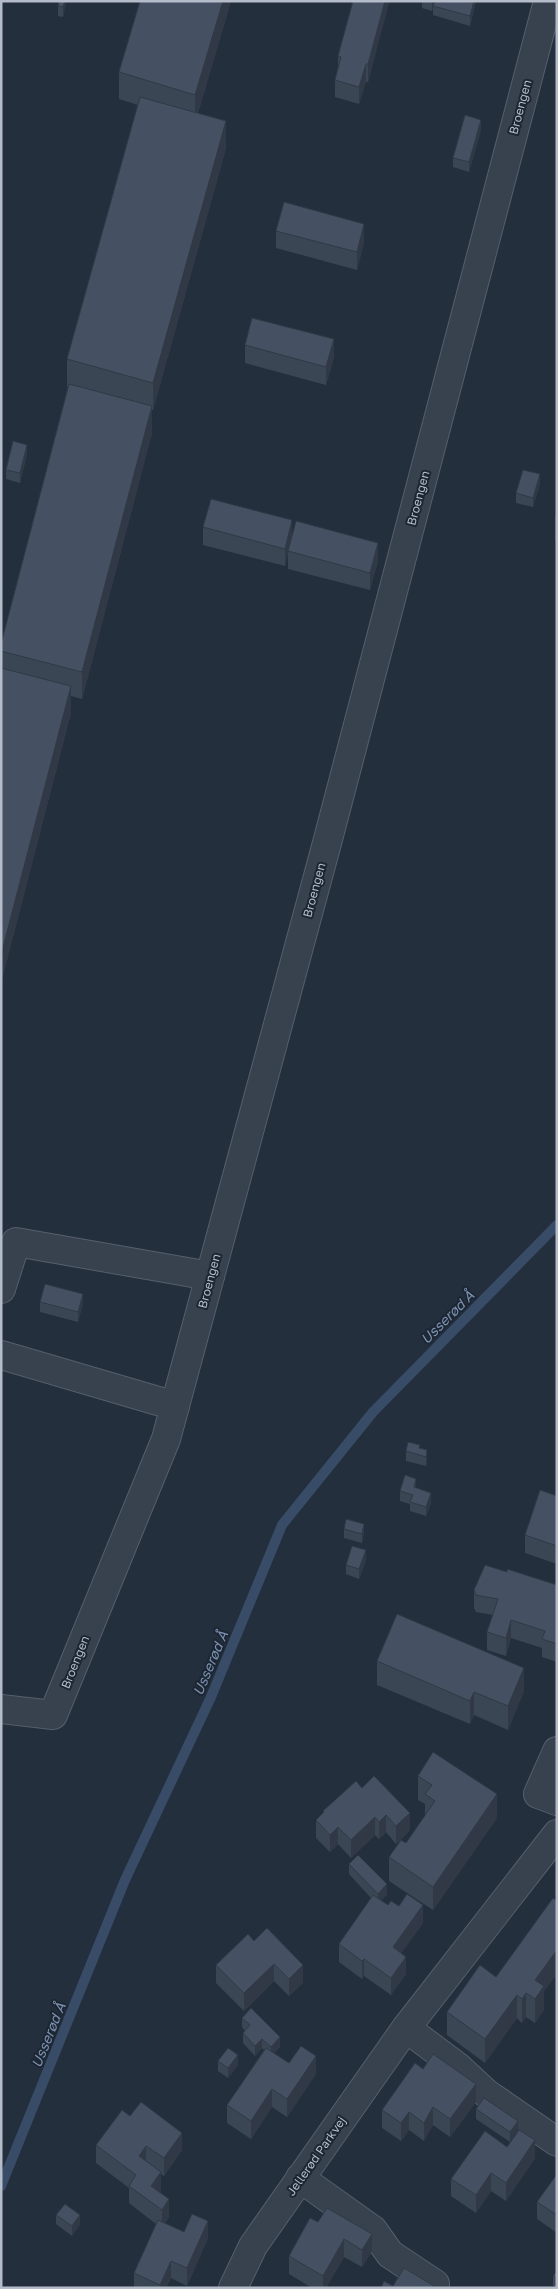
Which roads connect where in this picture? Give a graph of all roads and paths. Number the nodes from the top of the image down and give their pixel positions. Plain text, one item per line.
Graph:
1 (550, 8) edge
2 (210, 1276) junction
3 (1, 1289) edge
4 (1, 1355) edge
5 (175, 1406) junction
6 (1, 1709) edge
7 (557, 1751) edge
8 (548, 1798) edge
9 (557, 1834) edge
10 (406, 2028) junction
11 (557, 2142) edge
12 (300, 2178) junction
13 (436, 2284) dead end
14 (233, 2288) edge

1 - 2 street, Broengen
2 - 3 street
2 - 5 street, Broengen
4 - 5 street
5 - 6 street, Broengen
7 - 8 street
9 - 10 street, Jellerød Parkvej
10 - 11 street
10 - 12 street, Jellerød Parkvej
12 - 13 street
12 - 14 street, Jellerød Parkvej

